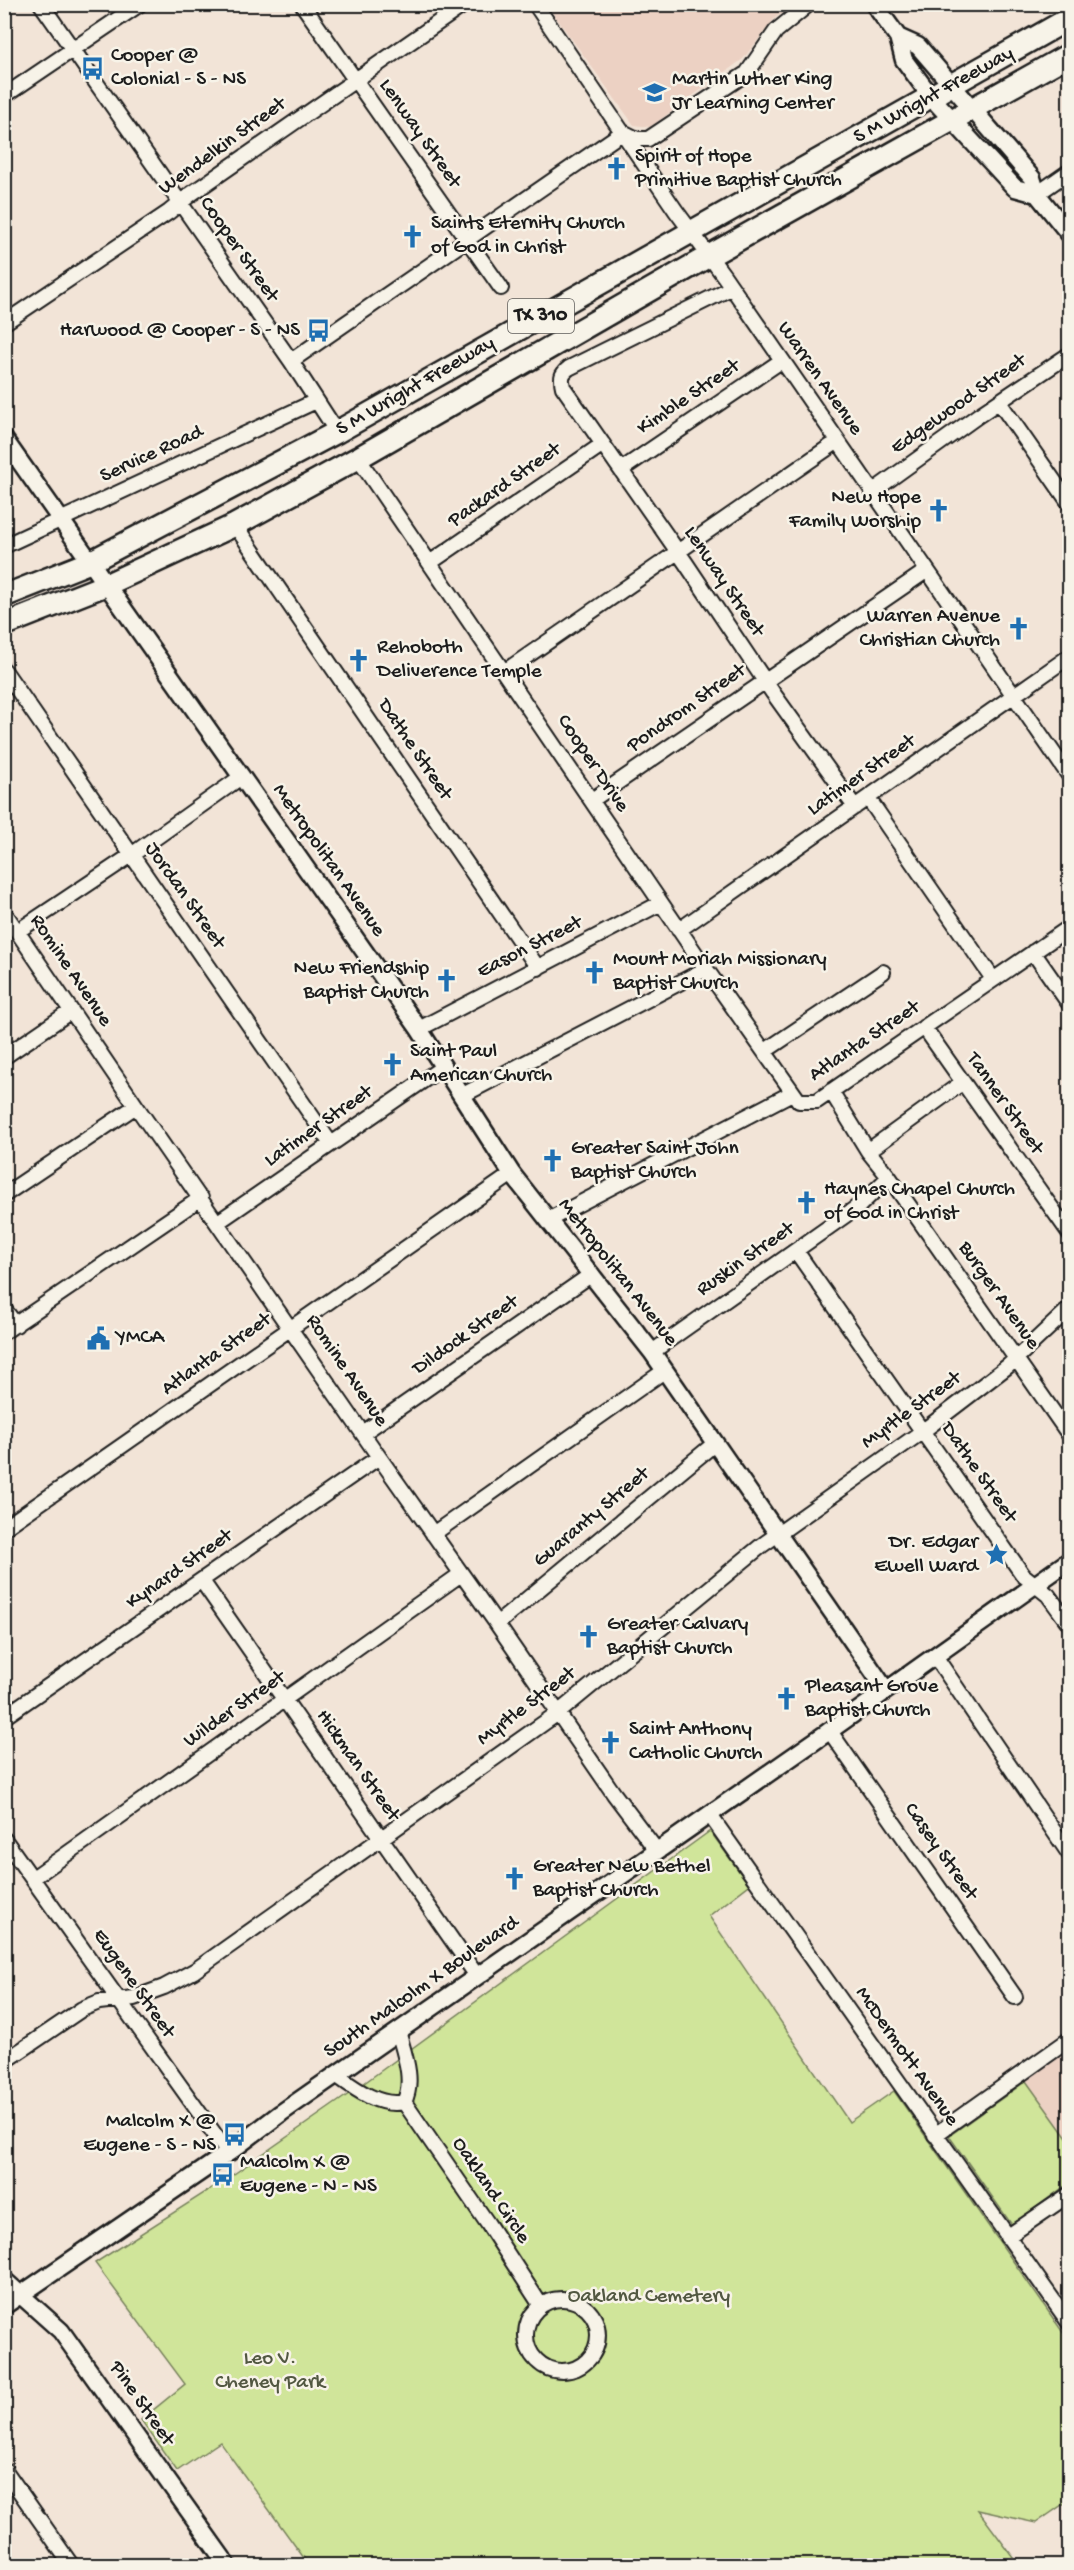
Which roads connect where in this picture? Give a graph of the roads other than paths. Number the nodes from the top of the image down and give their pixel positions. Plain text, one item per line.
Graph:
1 (41, 4) edge
2 (140, 4) edge
3 (302, 4) edge
4 (465, 4) edge
5 (535, 4) edge
6 (809, 4) edge
7 (874, 4) edge
8 (1070, 18) edge
9 (898, 37) junction
10 (72, 49) junction
11 (1070, 54) edge
12 (356, 79) junction
13 (953, 86) junction
14 (4, 96) edge
15 (932, 98) junction
16 (971, 107) junction
17 (951, 118) junction
18 (623, 132) junction
19 (1070, 171) edge
20 (1037, 194) junction
21 (179, 203) junction
22 (691, 231) junction
23 (1070, 235) edge
24 (466, 238) junction
25 (709, 256) junction
26 (501, 288) dead end
27 (731, 288) junction
28 (4, 323) edge
29 (1070, 354) edge
30 (291, 361) junction
31 (781, 361) junction
32 (316, 401) junction
33 (999, 402) junction
34 (337, 432) junction
35 (4, 439) edge
36 (838, 441) junction
37 (603, 444) junction
38 (358, 458) junction
39 (621, 470) junction
40 (872, 492) junction
41 (1070, 504) edge
42 (61, 521) junction
43 (235, 525) junction
44 (4, 546) edge
45 (678, 552) junction
46 (90, 561) junction
47 (431, 562) junction
48 (926, 571) junction
49 (108, 584) junction
50 (4, 596) edge
51 (4, 625) edge
52 (1070, 656) edge
53 (4, 670) edge
54 (504, 672) junction
55 (765, 681) junction
56 (1012, 696) junction
57 (241, 777) junction
58 (1070, 777) edge
59 (868, 798) junction
60 (592, 800) junction
61 (855, 807) junction
62 (130, 856) junction
63 (661, 903) junction
64 (4, 912) edge
65 (1070, 927) edge
66 (680, 930) junction
67 (18, 931) junction
68 (1033, 952) junction
69 (538, 968) junction
70 (706, 969) junction
71 (883, 972) dead end
72 (993, 980) junction
73 (1070, 1005) edge
74 (71, 1011) junction
75 (924, 1027) junction
76 (419, 1029) junction
77 (765, 1051) junction
78 (4, 1057) edge
79 (443, 1067) junction
80 (963, 1082) junction
81 (831, 1091) junction
82 (792, 1093) junction
83 (463, 1095) junction
84 (136, 1106) junction
85 (331, 1144) junction
86 (868, 1151) junction
87 (512, 1174) junction
88 (889, 1177) junction
89 (4, 1195) edge
90 (201, 1197) junction
91 (548, 1220) junction
92 (218, 1222) junction
93 (1070, 1234) edge
94 (796, 1251) junction
95 (592, 1274) junction
96 (1070, 1308) edge
97 (4, 1309) edge
98 (10, 1329) edge
99 (292, 1329) junction
100 (652, 1352) junction
101 (1016, 1358) junction
102 (664, 1371) junction
103 (923, 1431) junction
104 (363, 1433) junction
105 (1070, 1436) edge
106 (714, 1444) junction
107 (379, 1457) junction
108 (4, 1528) edge
109 (433, 1534) junction
110 (776, 1534) junction
111 (1070, 1560) edge
112 (461, 1574) junction
113 (202, 1581) junction
114 (1035, 1584) junction
115 (497, 1624) junction
116 (1070, 1625) edge
117 (935, 1656) junction
118 (886, 1690) junction
119 (286, 1700) junction
120 (558, 1713) junction
121 (4, 1717) edge
122 (829, 1730) junction
123 (709, 1814) junction
124 (382, 1837) junction
125 (4, 1839) edge
126 (657, 1851) junction
127 (1070, 1855) edge
128 (33, 1878) junction
129 (477, 1976) junction
130 (1015, 1997) dead end
131 (117, 1999) junction
132 (398, 2031) junction
133 (1070, 2039) edge
134 (4, 2062) edge
135 (336, 2075) junction
136 (404, 2102) junction
137 (935, 2135) junction
138 (228, 2153) junction
139 (1070, 2194) edge
140 (1006, 2237) junction
141 (4, 2280) edge
142 (21, 2294) junction
143 (540, 2304) junction
144 (4, 2306) edge
145 (1070, 2324) edge
146 (4, 2469) edge
147 (72, 2565) edge
148 (228, 2565) edge

1 - 10 street, Cooper Street
2 - 10 street
3 - 12 street, Lenway Street
4 - 12 street, Wendelkin Street
5 - 18 street, Warren Avenue
6 - 18 street
7 - 9 street
8 - 13 main road, S M Wright Freeway / TX 310
9 - 13 street
9 - 15 street
10 - 14 street
10 - 21 street, Cooper Street
11 - 16 main road, S M Wright Freeway / TX 310
12 - 21 street, Wendelkin Street
12 - 24 street, Lenway Street
13 - 15 main road, S M Wright Freeway / TX 310
13 - 16 street
15 - 17 street
15 - 22 main road, S M Wright Freeway / TX 310
16 - 17 main road, S M Wright Freeway / TX 310
16 - 20 street
17 - 20 street
17 - 25 main road, S M Wright Freeway / TX 310
18 - 22 street, Warren Avenue
18 - 24 street
19 - 20 street
20 - 23 street
21 - 28 street, Wendelkin Street
21 - 30 street, Cooper Street
22 - 25 street, Warren Avenue
22 - 34 main road, S M Wright Freeway / TX 310
24 - 26 street, Lenway Street
24 - 30 street
25 - 27 street, Warren Avenue
25 - 38 main road, S M Wright Freeway / TX 310
27 - 31 street, Warren Avenue
27 - 37 street, Lenway Street
29 - 33 street, Edgewood Street
30 - 32 street, Cooper Street
31 - 36 street, Warren Avenue
31 - 39 street, Kimble Street
32 - 34 street, Cooper Street
32 - 42 street, Service Road
33 - 40 street, Edgewood Street
33 - 41 street
34 - 46 main road, S M Wright Freeway / TX 310
35 - 42 street, Metropolitan Avenue
36 - 40 street, Warren Avenue
36 - 45 street
37 - 39 street, Lenway Street
37 - 47 street, Packard Street
38 - 43 main road, S M Wright Freeway / TX 310
38 - 47 street, Cooper Drive
39 - 45 street, Lenway Street
40 - 48 street, Warren Avenue
42 - 44 street, Service Road
42 - 46 street, Metropolitan Avenue
43 - 49 main road, S M Wright Freeway / TX 310
43 - 69 street, Dathe Street
45 - 54 street
45 - 55 street, Lenway Street
46 - 49 street, Metropolitan Avenue
46 - 50 main road, S M Wright Freeway / TX 310
47 - 54 street, Cooper Drive
48 - 55 street, Pondrom Street
48 - 56 street, Warren Avenue
49 - 51 main road, S M Wright Freeway / TX 310
49 - 57 street, Metropolitan Avenue
52 - 56 street, Latimer Street
53 - 62 street, Jordan Street
54 - 60 street, Cooper Drive
55 - 60 street, Pondrom Street
55 - 61 street, Lenway Street
56 - 58 street, Warren Avenue
56 - 59 street, Latimer Street
57 - 62 street
57 - 76 street, Metropolitan Avenue
59 - 61 street, Latimer Street
59 - 72 street
60 - 63 street, Cooper Drive
61 - 66 street, Latimer Street
62 - 67 street
62 - 85 street, Jordan Street
63 - 66 street, Cooper Drive
63 - 69 street, Eason Street
64 - 67 street, Romine Avenue
65 - 68 street, Atlanta Street
66 - 70 street, Cooper Drive
67 - 74 street, Romine Avenue
68 - 72 street, Atlanta Street
68 - 73 street
69 - 76 street, Eason Street
70 - 77 street, Cooper Drive
70 - 83 street
71 - 77 street
72 - 75 street, Atlanta Street
74 - 78 street
74 - 84 street, Romine Avenue
75 - 80 street, Tanner Street
75 - 81 street, Atlanta Street
76 - 79 street, Metropolitan Avenue
77 - 82 street, Cooper Drive
79 - 83 street, Metropolitan Avenue
79 - 85 street, Latimer Street
80 - 86 street
80 - 93 street, Tanner Street
81 - 82 street, Atlanta Street
81 - 86 street, Burger Avenue
82 - 91 street, Atlanta Street
83 - 87 street, Metropolitan Avenue
84 - 89 street
84 - 90 street, Romine Avenue
85 - 92 street, Latimer Street
86 - 88 street, Burger Avenue
87 - 91 street, Metropolitan Avenue
87 - 99 street, Atlanta Street
88 - 94 street, Ruskin Street
88 - 101 street, Burger Avenue
90 - 92 street, Romine Avenue
90 - 98 street
91 - 95 street, Metropolitan Avenue
92 - 99 street, Romine Avenue
94 - 100 street, Ruskin Street
94 - 103 street, Dathe Street
95 - 100 street, Metropolitan Avenue
95 - 104 street, Dildock Street
96 - 101 street, Myrtle Street
97 - 98 street
99 - 104 street, Romine Avenue
99 - 108 street, Atlanta Street
100 - 102 street, Metropolitan Avenue
101 - 103 street, Myrtle Street
101 - 105 street, Burger Avenue
102 - 106 street, Metropolitan Avenue
102 - 109 street
103 - 110 street, Myrtle Street
103 - 114 street, Dathe Street
104 - 107 street, Romine Avenue
106 - 110 street, Metropolitan Avenue
106 - 115 street, Guaranty Street
107 - 109 street, Romine Avenue
107 - 113 street, Kynard Street
109 - 112 street, Romine Avenue
110 - 118 street, Metropolitan Avenue
110 - 120 street, Myrtle Street
111 - 114 street, South Malcolm X Boulevard
112 - 115 street, Romine Avenue
112 - 119 street, Wilder Street
113 - 119 street, Hickman Street
113 - 121 street, Kynard Street
114 - 116 street, Dathe Street
114 - 117 street, South Malcolm X Boulevard
115 - 120 street, Romine Avenue
117 - 118 street, South Malcolm X Boulevard
117 - 127 street
118 - 122 street, South Malcolm X Boulevard
119 - 124 street, Hickman Street
119 - 128 street, Wilder Street
120 - 124 street, Myrtle Street
120 - 126 street, Romine Avenue
122 - 123 street, South Malcolm X Boulevard
122 - 130 street, Casey Street
123 - 126 street, South Malcolm X Boulevard
123 - 137 street, McDermott Avenue
124 - 129 street, Hickman Street
124 - 131 street, Myrtle Street
125 - 128 street, Eugene Street
126 - 129 street, South Malcolm X Boulevard
128 - 131 street, Eugene Street
129 - 132 street, South Malcolm X Boulevard
131 - 134 street, Myrtle Street
131 - 138 street, Eugene Street
132 - 135 street, South Malcolm X Boulevard
132 - 136 street
133 - 137 street
135 - 136 street
135 - 138 street, South Malcolm X Boulevard
136 - 143 street, Oakland Circle
137 - 140 street, McDermott Avenue
138 - 142 street, South Malcolm X Boulevard
139 - 140 street
140 - 145 street, McDermott Avenue
141 - 142 street, Pine Street
142 - 144 street, South Malcolm X Boulevard
142 - 148 street, Pine Street
143 - 143 street
146 - 147 street

